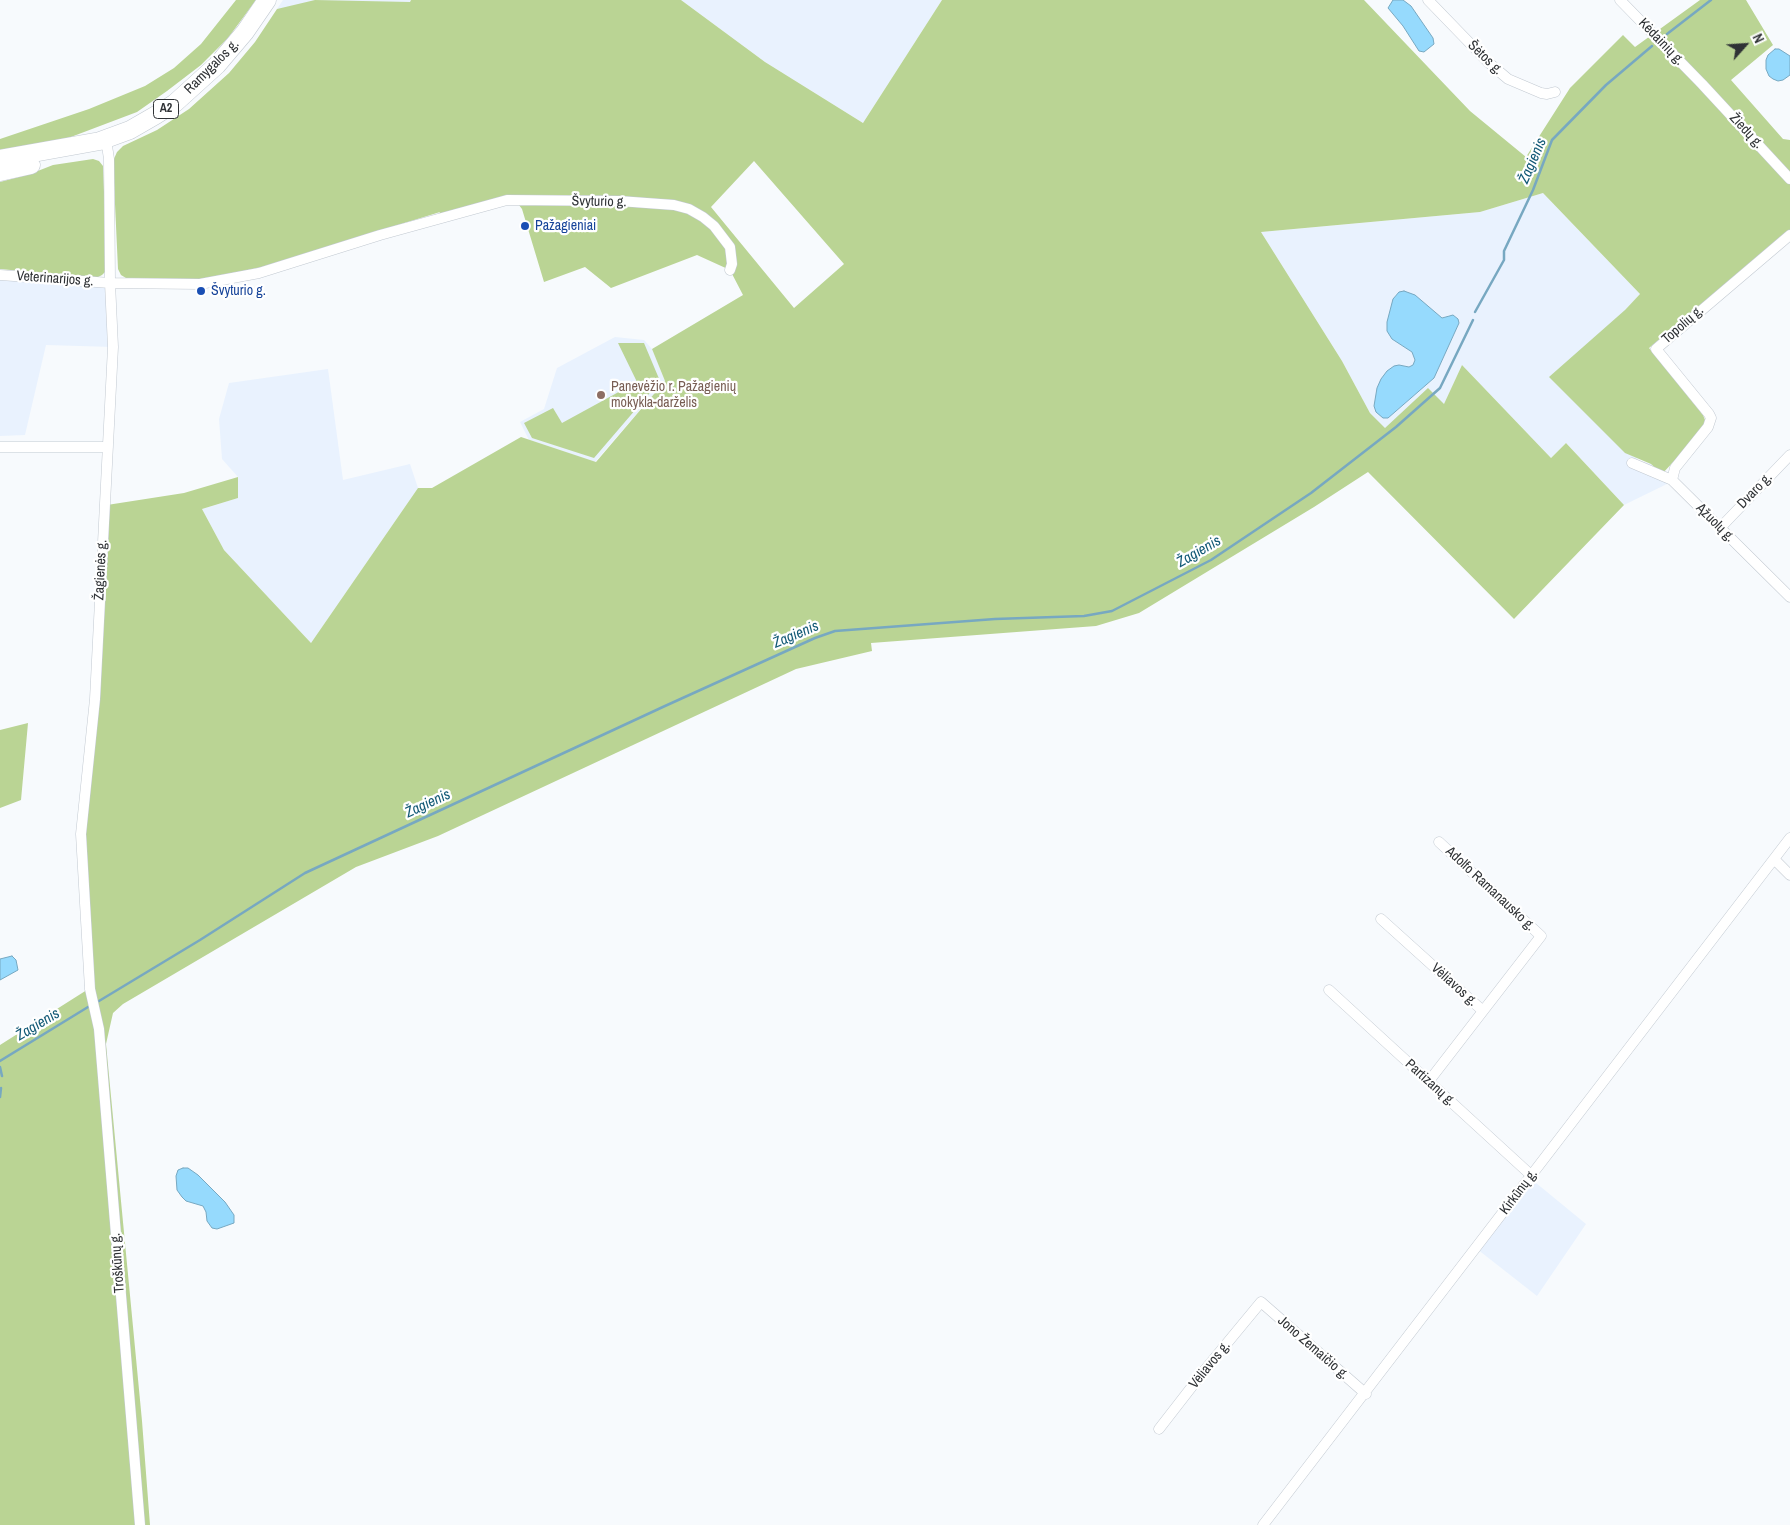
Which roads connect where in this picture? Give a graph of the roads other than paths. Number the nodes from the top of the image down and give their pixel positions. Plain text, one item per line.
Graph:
1 (267, 0) edge
2 (1428, 0) edge
3 (1620, 0) edge
4 (1702, 84) joint
5 (1555, 92) dead end
6 (103, 140) junction
7 (0, 159) edge
8 (0, 172) edge
9 (1790, 179) edge
10 (1790, 235) edge
11 (730, 270) dead end
12 (0, 275) edge
13 (110, 283) junction
14 (0, 447) edge
15 (108, 447) junction
16 (1790, 455) edge
17 (1632, 463) dead end
18 (1672, 480) junction
19 (1720, 528) junction
20 (1790, 598) edge
21 (1790, 838) edge
22 (1440, 842) dead end
23 (1774, 859) junction
24 (1790, 875) edge
25 (1381, 919) dead end
26 (1329, 990) dead end
27 (94, 1001) joint
28 (1483, 1011) junction
29 (1429, 1082) junction
30 (1532, 1176) junction
31 (1261, 1302) joint
32 (1366, 1394) junction
33 (1159, 1428) dead end
34 (140, 1525) edge
35 (1264, 1525) edge

1 - 6 highway, Ramygalos g. / A2
2 - 5 street, Šėtos g.
3 - 4 street, Kėdainių g.
4 - 9 street, Žiedų g.
6 - 7 highway, Ramygalos g. / A2
6 - 8 highway, A2
6 - 13 street, Žagienės g.
10 - 18 street, Topolių g.
11 - 13 street, Švyturio g.
12 - 13 street, Veterinarijos g.
13 - 15 street, Žagienės g.
14 - 15 street
15 - 27 street, Žagienės g.
16 - 19 street, Dvaro g.
17 - 18 street, Ąžuolų g.
18 - 19 street, Ąžuolų g.
19 - 20 street, Ąžuolų g.
21 - 23 street, Kirkūnų g.
22 - 28 street, Adolfo Ramanausko g.
23 - 24 street
23 - 30 street, Kirkūnų g.
25 - 28 street, Vėliavos g.
26 - 29 street, Partizanų g.
27 - 34 street, Troškūnų g.
28 - 29 street, Vėliavos g.
29 - 30 street, Partizanų g.
30 - 32 street, Kirkūnų g.
31 - 32 street, Jono Žemaičio g.
31 - 33 street, Vėliavos g.
32 - 35 street, Kirkūnų g.

